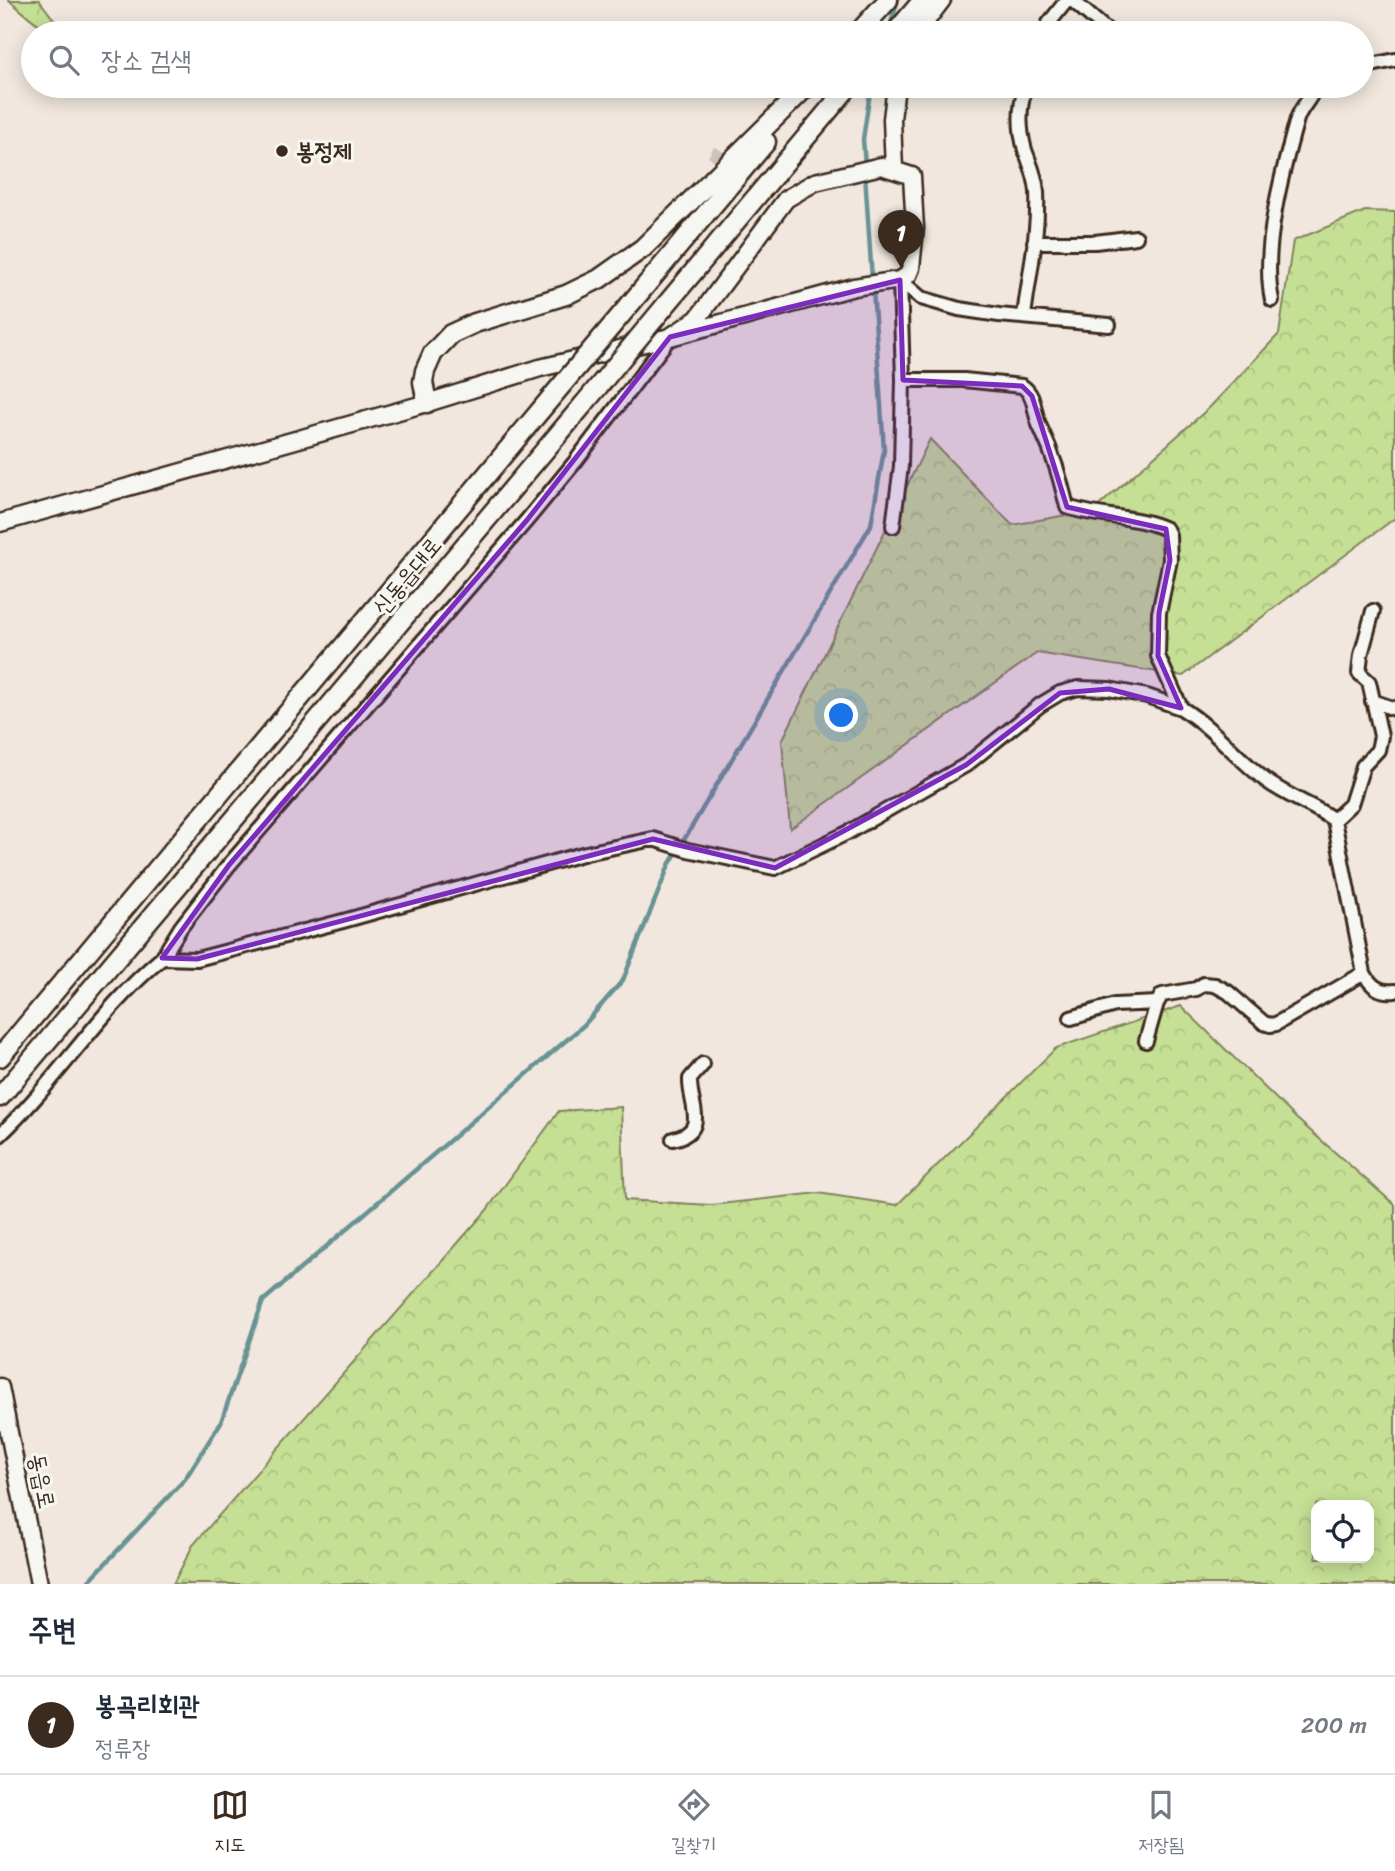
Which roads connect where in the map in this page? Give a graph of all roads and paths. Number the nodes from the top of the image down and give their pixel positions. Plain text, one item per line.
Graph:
1 (888, 0) edge
2 (923, 0) edge
3 (942, 0) edge
4 (1069, 0) edge
5 (869, 21) edge
6 (905, 21) edge
7 (926, 21) edge
8 (1051, 21) edge
9 (1095, 21) edge
10 (1395, 60) edge
11 (1374, 64) edge
12 (795, 98) edge
13 (803, 98) edge
14 (839, 98) edge
15 (895, 98) edge
16 (1024, 98) edge
17 (1309, 98) edge
18 (887, 168) junction
19 (772, 186) tunnel mouth
20 (786, 199) junction
21 (1136, 237) dead end
22 (1034, 243) junction
23 (895, 280) junction
24 (1272, 300) dead end
25 (1024, 316) junction
26 (1109, 325) dead end
27 (670, 337) junction
28 (903, 380) junction
29 (427, 403) junction
30 (0, 523) edge
31 (893, 526) dead end
32 (1373, 611) dead end
33 (1372, 701) junction
34 (1181, 708) junction
35 (1395, 709) edge
36 (1334, 820) junction
37 (162, 958) junction
38 (1364, 973) junction
39 (1395, 991) edge
40 (1157, 1003) junction
41 (1071, 1017) dead end
42 (1146, 1041) dead end
43 (0, 1057) edge
44 (703, 1064) dead end
45 (3, 1093) edge
46 (0, 1135) edge
47 (673, 1139) dead end
48 (0, 1387) edge
49 (38, 1584) edge

1 - 5 main road
2 - 6 main road
3 - 7 street
4 - 8 street
4 - 9 street
10 - 11 street
12 - 29 main road
13 - 43 main road, 신동읍대로, bridge
14 - 45 main road, 신동읍대로, bridge
15 - 18 street
16 - 22 street
17 - 24 street
18 - 20 street
18 - 23 street
19 - 20 street
20 - 27 street
21 - 22 street
22 - 25 street
23 - 25 street
23 - 27 street
23 - 28 street
25 - 26 street
27 - 29 street
27 - 37 street
28 - 31 street
28 - 34 street
29 - 30 street
32 - 33 street
33 - 35 street
33 - 36 street
34 - 36 street
34 - 37 street
36 - 38 street
37 - 46 street
38 - 39 street
38 - 40 street
40 - 41 street
40 - 42 street
44 - 47 street
48 - 49 street, 동읍로

